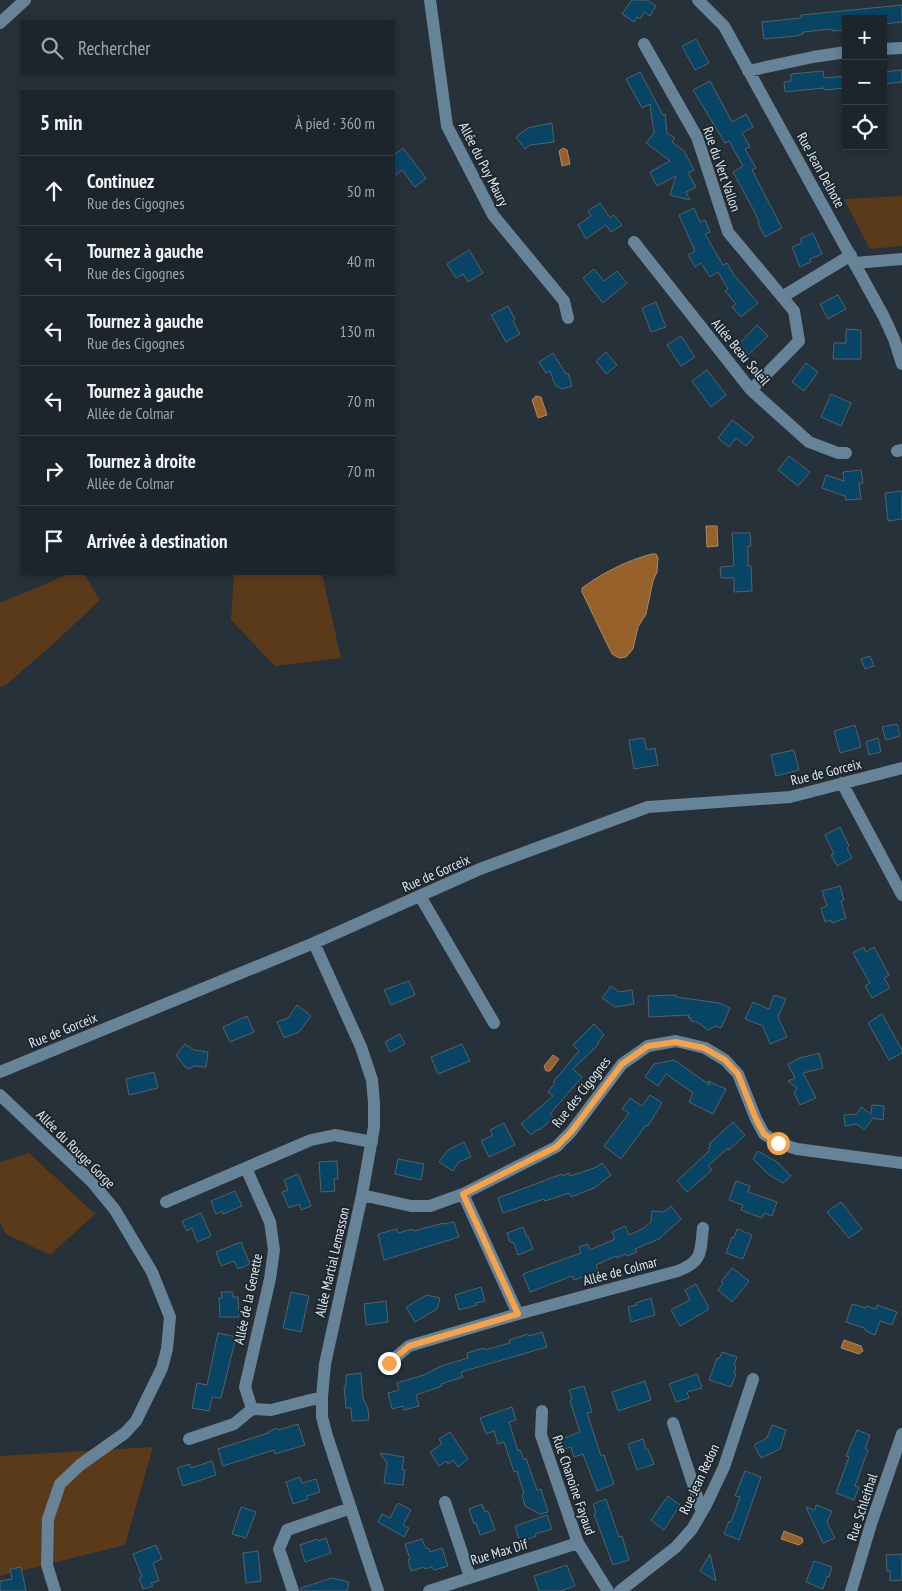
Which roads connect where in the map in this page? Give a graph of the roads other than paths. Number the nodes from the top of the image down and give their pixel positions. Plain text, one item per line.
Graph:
1 (25, 0) edge
2 (430, 0) edge
3 (698, 0) edge
4 (0, 23) edge
5 (644, 44) dead end
6 (902, 48) edge
7 (887, 49) edge
8 (842, 53) edge
9 (748, 71) junction
10 (634, 242) dead end
11 (853, 259) junction
12 (902, 259) edge
13 (782, 297) junction
14 (568, 318) dead end
15 (902, 364) edge
16 (751, 390) junction
17 (846, 453) dead end
18 (902, 768) edge
19 (842, 783) junction
20 (902, 895) edge
21 (420, 896) junction
22 (314, 943) junction
23 (494, 1023) dead end
24 (0, 1072) edge
25 (0, 1095) edge
26 (372, 1142) junction
27 (902, 1163) edge
28 (246, 1168) junction
29 (463, 1194) junction
30 (362, 1195) junction
31 (166, 1202) dead end
32 (703, 1228) dead end
33 (518, 1314) junction
34 (389, 1363) dead end
35 (753, 1379) dead end
36 (322, 1397) junction
37 (252, 1409) junction
38 (542, 1411) dead end
39 (673, 1423) dead end
40 (902, 1434) edge
41 (189, 1439) dead end
42 (445, 1502) dead end
43 (351, 1508) junction
44 (702, 1512) junction
45 (578, 1543) junction
46 (470, 1577) junction
47 (55, 1591) edge
48 (294, 1591) edge
49 (378, 1591) edge
50 (429, 1591) edge
51 (608, 1591) edge
52 (620, 1591) edge
53 (851, 1591) edge

1 - 4 street
2 - 14 street, Allée du Puy Maury
3 - 9 street, Rue Jean Delhote
5 - 13 street, Rue du Vert Vallon
6 - 7 street
8 - 9 street
9 - 11 street, Rue Jean Delhote
10 - 16 street, Allée Beau Soleil
11 - 12 street
11 - 13 street
11 - 15 street, Rue Jean Delhote
13 - 16 street, Rue du Vert Vallon
16 - 17 street, Allée Beau Soleil
18 - 19 street, Rue de Gorceix
19 - 20 street
19 - 21 street, Rue de Gorceix
21 - 22 street, Rue de Gorceix
21 - 23 street
22 - 24 street, Rue de Gorceix
22 - 26 street, Allée Martial Lemasson
25 - 47 street, Allée du Rouge Gorge
26 - 28 street
26 - 30 street, Allée Martial Lemasson
27 - 29 street, Rue des Cigognes
28 - 31 street
28 - 37 street, Allée de la Genette
29 - 30 street, Rue des Cigognes
29 - 33 street
30 - 36 street, Allée Martial Lemasson
32 - 33 street, Allée de Colmar
33 - 34 street, Allée de Colmar
35 - 44 street, Rue Jean Redon
36 - 37 street
36 - 43 street, Allée Martial Lemasson
37 - 41 street
38 - 45 street, Rue Chanoine Fayaud
39 - 44 street
40 - 53 street, Rue Schleithal
42 - 46 street
43 - 48 street
43 - 49 street, Allée Martial Lemasson
44 - 52 street, Rue Jean Redon
45 - 46 street, Rue Max Dif
45 - 51 street, Rue Chanoine Fayaud
46 - 50 street, Rue Max Dif

